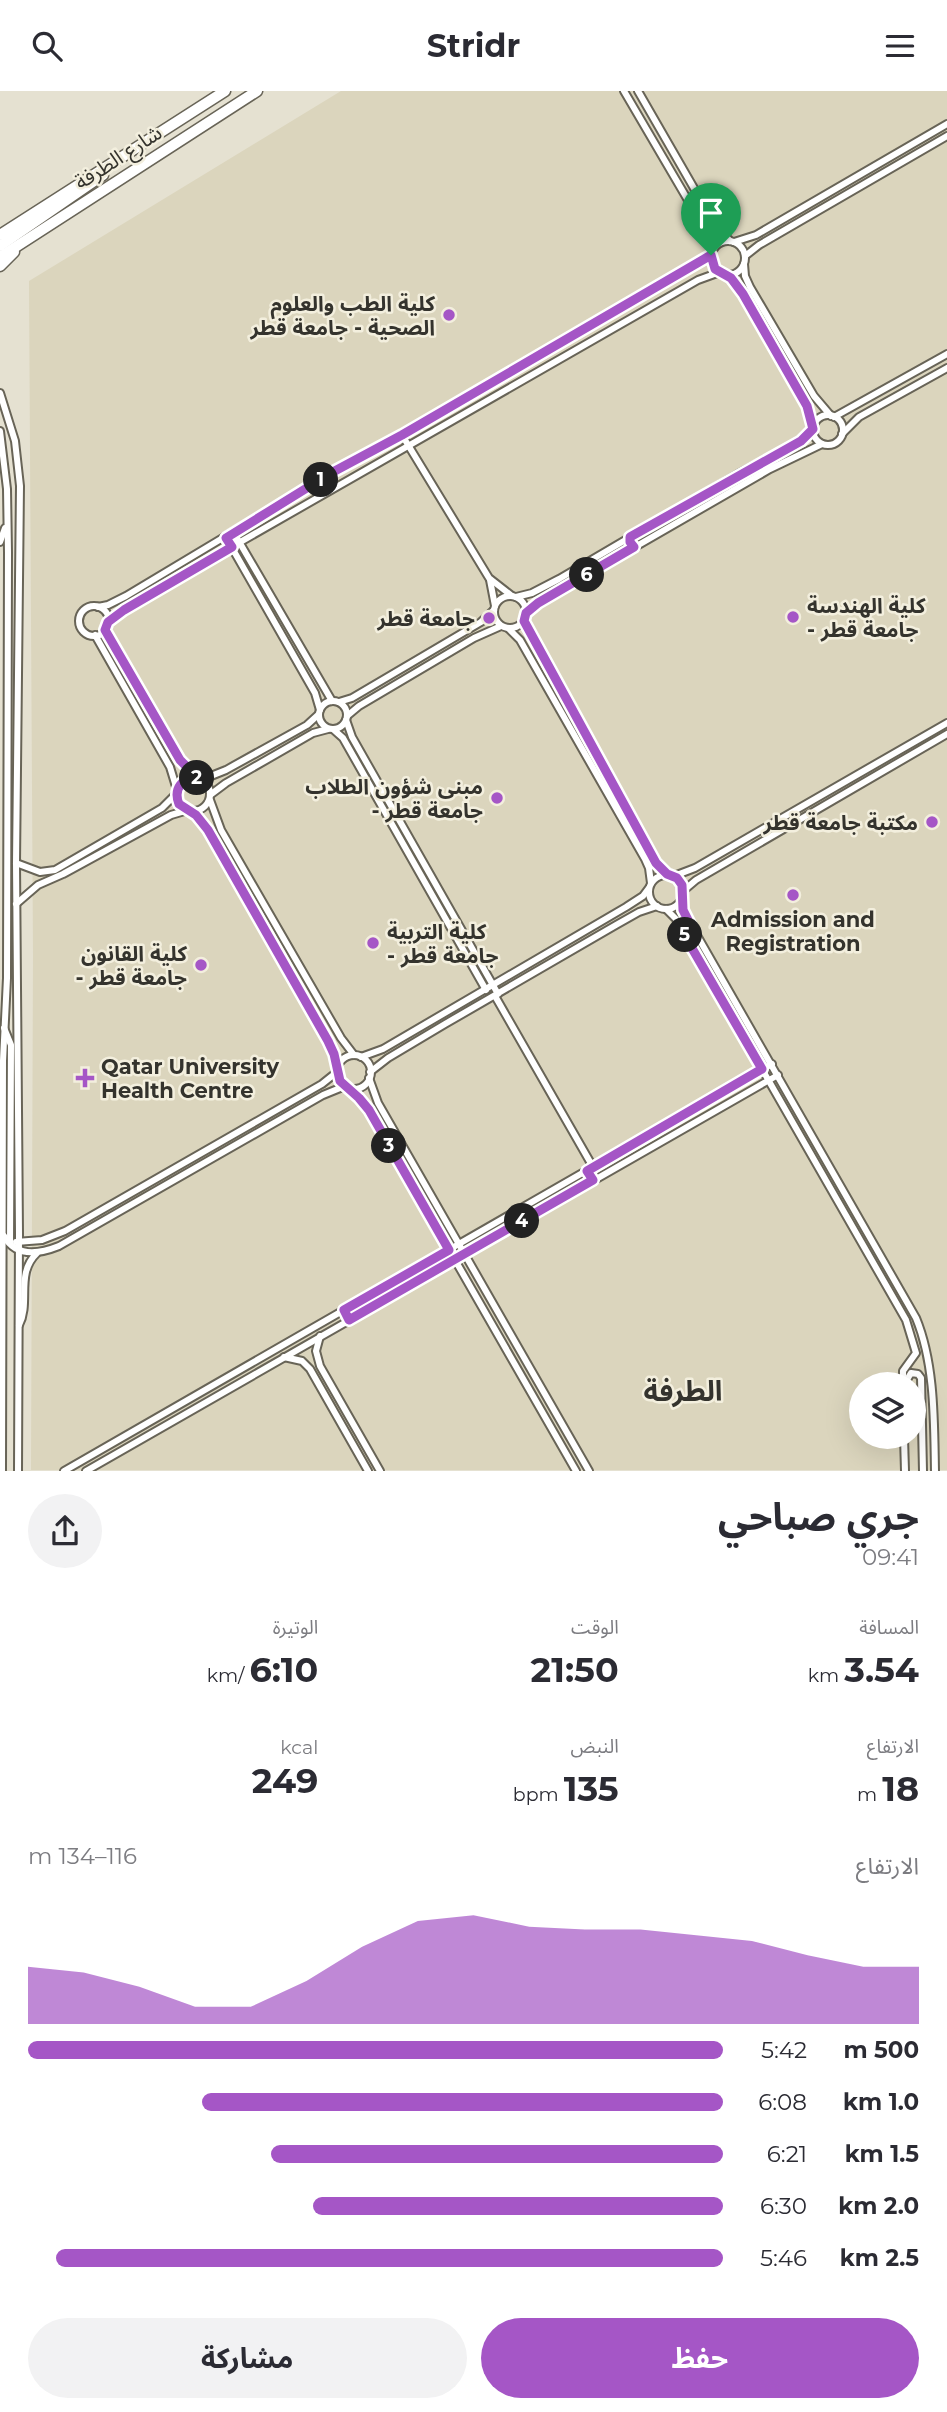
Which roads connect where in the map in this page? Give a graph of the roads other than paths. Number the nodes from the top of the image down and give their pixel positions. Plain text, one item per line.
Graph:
1 (257, 91) edge
2 (624, 91) edge
3 (638, 91) edge
4 (221, 93) edge
5 (947, 124) edge
6 (947, 136) edge
7 (122, 155) junction
8 (0, 235) edge
9 (732, 241) junction
10 (0, 246) edge
11 (17, 246) junction
12 (711, 253) junction
13 (0, 257) edge
14 (744, 260) junction
15 (0, 266) edge
16 (723, 273) junction
17 (947, 354) edge
18 (947, 368) edge
19 (504, 376) junction
20 (509, 388) junction
21 (0, 393) edge
22 (833, 416) junction
23 (813, 427) junction
24 (0, 431) edge
25 (842, 434) junction
26 (402, 435) junction
27 (822, 444) junction
28 (409, 445) junction
29 (7, 488) junction
30 (234, 533) junction
31 (630, 537) junction
32 (226, 538) junction
33 (0, 542) edge
34 (240, 542) junction
35 (232, 547) junction
36 (634, 547) junction
37 (605, 552) junction
38 (4, 556) edge
39 (610, 561) junction
40 (489, 578) junction
41 (514, 597) junction
42 (275, 604) junction
43 (98, 607) junction
44 (494, 608) junction
45 (267, 609) junction
46 (526, 613) junction
47 (524, 621) junction
48 (108, 622) junction
49 (505, 627) junction
50 (105, 630) junction
51 (95, 635) junction
52 (304, 655) junction
53 (297, 659) junction
54 (335, 702) junction
55 (319, 712) junction
56 (347, 718) junction
57 (947, 723) edge
58 (331, 729) junction
59 (947, 734) edge
60 (8, 752) junction
61 (0, 762) edge
62 (199, 779) junction
63 (0, 783) edge
64 (177, 792) junction
65 (8, 794) junction
66 (210, 797) junction
67 (189, 811) junction
68 (125, 829) junction
69 (130, 837) junction
70 (107, 840) junction
71 (112, 847) junction
72 (421, 859) junction
73 (16, 863) junction
74 (414, 863) junction
75 (652, 865) junction
76 (671, 875) junction
77 (650, 885) junction
78 (683, 894) junction
79 (16, 904) junction
80 (657, 907) junction
81 (666, 909) junction
82 (452, 912) junction
83 (444, 916) junction
84 (691, 926) junction
85 (682, 931) junction
86 (492, 984) junction
87 (485, 988) junction
88 (494, 996) junction
89 (738, 1007) junction
90 (729, 1012) junction
91 (4, 1028) junction
92 (763, 1050) junction
93 (754, 1055) junction
94 (358, 1056) junction
95 (1, 1062) edge
96 (772, 1064) junction
97 (762, 1069) junction
98 (337, 1070) junction
99 (370, 1075) junction
100 (778, 1075) junction
101 (769, 1080) junction
102 (1, 1083) edge
103 (346, 1087) junction
104 (287, 1104) junction
105 (292, 1113) junction
106 (681, 1116) junction
107 (687, 1126) junction
108 (593, 1167) junction
109 (603, 1174) junction
110 (593, 1180) junction
111 (122, 1197) junction
112 (127, 1206) junction
113 (3, 1233) junction
114 (19, 1241) junction
115 (459, 1244) junction
116 (10, 1245) junction
117 (449, 1250) junction
118 (19, 1251) junction
119 (38, 1252) junction
120 (465, 1254) junction
121 (3, 1255) junction
122 (454, 1259) junction
123 (895, 1280) junction
124 (886, 1284) junction
125 (344, 1310) junction
126 (349, 1320) junction
127 (18, 1327) junction
128 (320, 1336) junction
129 (284, 1357) junction
130 (2, 1365) edge
131 (903, 1372) edge
132 (1, 1390) edge
133 (205, 1391) junction
134 (210, 1399) junction
135 (904, 1449) edge
136 (923, 1449) edge
137 (2, 1471) edge
138 (18, 1471) edge
139 (64, 1471) edge
140 (86, 1471) edge
141 (368, 1471) edge
142 (380, 1471) edge
143 (576, 1471) edge
144 (589, 1471) edge
145 (905, 1471) edge
146 (923, 1471) edge
147 (935, 1471) edge

1 - 11 main road, شارع الطرفة
2 - 12 street
3 - 9 street
4 - 7 main road, شارع الطرفة
5 - 9 street
6 - 14 street
7 - 8 main road, شارع الطرفة
7 - 10 main road
9 - 12 street
9 - 14 street
11 - 13 main road, شارع الطرفة
11 - 15 main road
12 - 16 street
12 - 19 street
14 - 16 street
14 - 22 street
16 - 20 street
16 - 23 street
17 - 22 street
18 - 25 street
19 - 20 street
19 - 26 street
20 - 28 street
21 - 73 street
22 - 23 street
22 - 25 street
23 - 27 street
23 - 31 street
24 - 29 street
25 - 27 street
26 - 28 street
26 - 30 street
27 - 36 street
28 - 34 street
28 - 40 street
29 - 33 street
29 - 38 street
30 - 32 street
30 - 34 street
31 - 36 street
31 - 37 street
32 - 35 street
32 - 43 street
34 - 35 street
34 - 42 street
35 - 45 street
35 - 48 street
36 - 39 street
37 - 39 street
37 - 41 street
38 - 60 street
39 - 46 street
40 - 41 street
40 - 44 street
41 - 44 street
41 - 46 street
42 - 45 street
42 - 52 street
43 - 48 street
43 - 51 street
44 - 49 street
44 - 54 street
45 - 53 street
46 - 47 street
47 - 49 street
47 - 75 street
48 - 50 street
49 - 56 street
49 - 75 street
50 - 51 street
50 - 62 street
51 - 64 street
52 - 53 street
52 - 54 street
53 - 55 street
54 - 55 street
54 - 56 street
55 - 58 street
55 - 62 street
56 - 58 street
56 - 72 street
57 - 76 street
58 - 66 street
58 - 74 street
59 - 78 street
60 - 61 street
60 - 65 street
62 - 64 street
62 - 66 street
63 - 65 street
64 - 67 street
64 - 68 street
65 - 91 street
66 - 67 street
66 - 94 street
67 - 69 street
67 - 98 street
68 - 69 street
68 - 70 street
69 - 71 street
70 - 71 street
70 - 73 street
71 - 79 street
72 - 74 street
72 - 82 street
73 - 79 street
74 - 83 street
75 - 76 street
75 - 77 street
76 - 77 street
76 - 78 street
77 - 80 street
77 - 86 street
78 - 81 street
78 - 84 street
79 - 114 street
80 - 81 street
80 - 88 street
81 - 85 street
82 - 83 street
82 - 86 street
83 - 87 street
84 - 85 street
84 - 89 street
85 - 90 street
86 - 87 street
86 - 88 street
87 - 88 street
87 - 94 street
88 - 99 street
88 - 108 street
89 - 90 street
89 - 92 street
90 - 93 street
91 - 95 street
91 - 116 street
92 - 93 street
92 - 96 street
93 - 97 street
94 - 98 street
94 - 99 street
95 - 102 street
96 - 97 street
96 - 100 street
97 - 101 street
97 - 106 street
98 - 103 street
98 - 104 street
99 - 103 street
99 - 115 street
100 - 101 street
100 - 123 street
101 - 107 street
101 - 124 street
102 - 113 street
103 - 105 street
103 - 117 street
104 - 105 street
104 - 111 street
105 - 112 street
106 - 107 street
106 - 108 street
107 - 109 street
108 - 109 street
108 - 110 street
108 - 115 street
109 - 110 street
110 - 120 street
111 - 112 street
111 - 114 street
112 - 119 street
113 - 116 street
113 - 121 street
114 - 116 street
114 - 118 street
115 - 117 street
115 - 120 street
116 - 118 street
116 - 121 street
117 - 122 street
117 - 125 street
118 - 119 street
118 - 127 street
119 - 127 street
120 - 122 street
120 - 144 street
121 - 130 street
122 - 126 street
122 - 143 street
123 - 124 street
123 - 147 street
124 - 131 street
125 - 126 street
125 - 133 street
126 - 128 street
127 - 138 street
128 - 129 street
128 - 142 street
129 - 134 street
129 - 141 street
130 - 132 street
132 - 137 street
133 - 134 street
133 - 139 street
134 - 140 street
135 - 145 street
136 - 146 street

